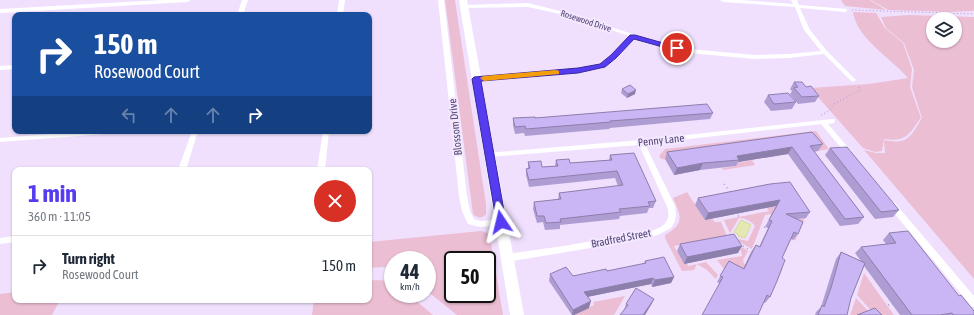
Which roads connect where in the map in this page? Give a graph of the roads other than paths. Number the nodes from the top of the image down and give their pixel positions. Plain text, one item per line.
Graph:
1 (188, 0) edge
2 (245, 0) edge
3 (342, 0) edge
4 (442, 0) edge
5 (723, 0) edge
6 (794, 0) edge
7 (464, 3) edge
8 (797, 6) junction
9 (845, 10) road end
10 (0, 11) edge
11 (241, 12) edge
12 (340, 12) edge
13 (633, 37) junction
14 (825, 52) junction
15 (12, 67) edge
16 (0, 68) edge
17 (476, 79) junction
18 (853, 80) road end
19 (822, 119) junction
20 (832, 121) dead end
21 (79, 134) edge
22 (194, 134) edge
23 (326, 134) edge
24 (0, 140) edge
25 (641, 142) junction
26 (489, 155) junction
27 (854, 159) edge
28 (183, 167) edge
29 (321, 167) edge
30 (888, 200) edge
31 (501, 222) junction
32 (12, 239) edge
33 (0, 241) edge
34 (507, 258) junction
35 (974, 303) edge
36 (517, 315) edge

1 - 10 street
2 - 11 street
3 - 12 street
4 - 31 street, Blossom Drive
5 - 8 street
6 - 8 street
7 - 13 street, Rosewood Drive
7 - 17 main road
8 - 9 street
8 - 14 street
13 - 14 street, Rosewood Drive
13 - 17 street
14 - 18 street
15 - 16 street
17 - 26 main road
19 - 20 street, Penny Lane
19 - 25 street, Penny Lane
19 - 27 street
21 - 24 street
22 - 28 street
23 - 29 street
25 - 26 street, Penny Lane
25 - 34 street, Bradfred Street
26 - 31 main road
30 - 35 street
31 - 34 main road
32 - 33 street
34 - 36 main road

